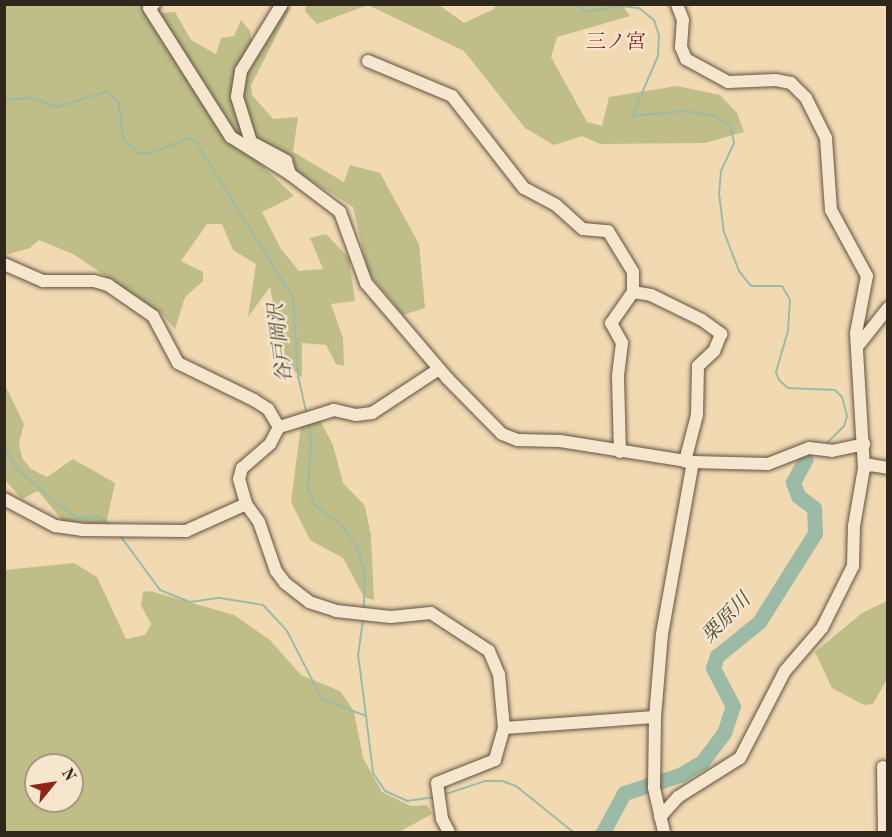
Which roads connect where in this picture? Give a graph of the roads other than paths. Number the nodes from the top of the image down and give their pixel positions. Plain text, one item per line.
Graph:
1 (154, 4) edge
2 (282, 4) edge
3 (677, 4) edge
4 (368, 61) dead end
5 (290, 174) junction
6 (4, 264) edge
7 (633, 292) junction
8 (888, 308) edge
9 (857, 347) junction
10 (439, 369) junction
11 (279, 427) junction
12 (864, 444) junction
13 (620, 452) junction
14 (689, 462) junction
15 (864, 468) junction
16 (888, 468) edge
17 (4, 499) edge
18 (246, 504) junction
19 (655, 717) junction
20 (504, 728) junction
21 (883, 767) dead end
22 (660, 817) junction
23 (449, 832) edge
24 (664, 832) edge
25 (884, 832) edge

1 - 5 street
2 - 5 street
3 - 9 street
4 - 7 street
5 - 10 street
6 - 11 street
7 - 13 street
7 - 14 street
8 - 9 street
9 - 12 street
10 - 11 street
10 - 13 street
11 - 18 street
12 - 14 street
12 - 15 street
13 - 14 street
14 - 19 street
15 - 16 street
15 - 22 street
17 - 18 street
18 - 20 street
19 - 20 street
19 - 22 street
20 - 23 street
21 - 25 street
22 - 24 street

